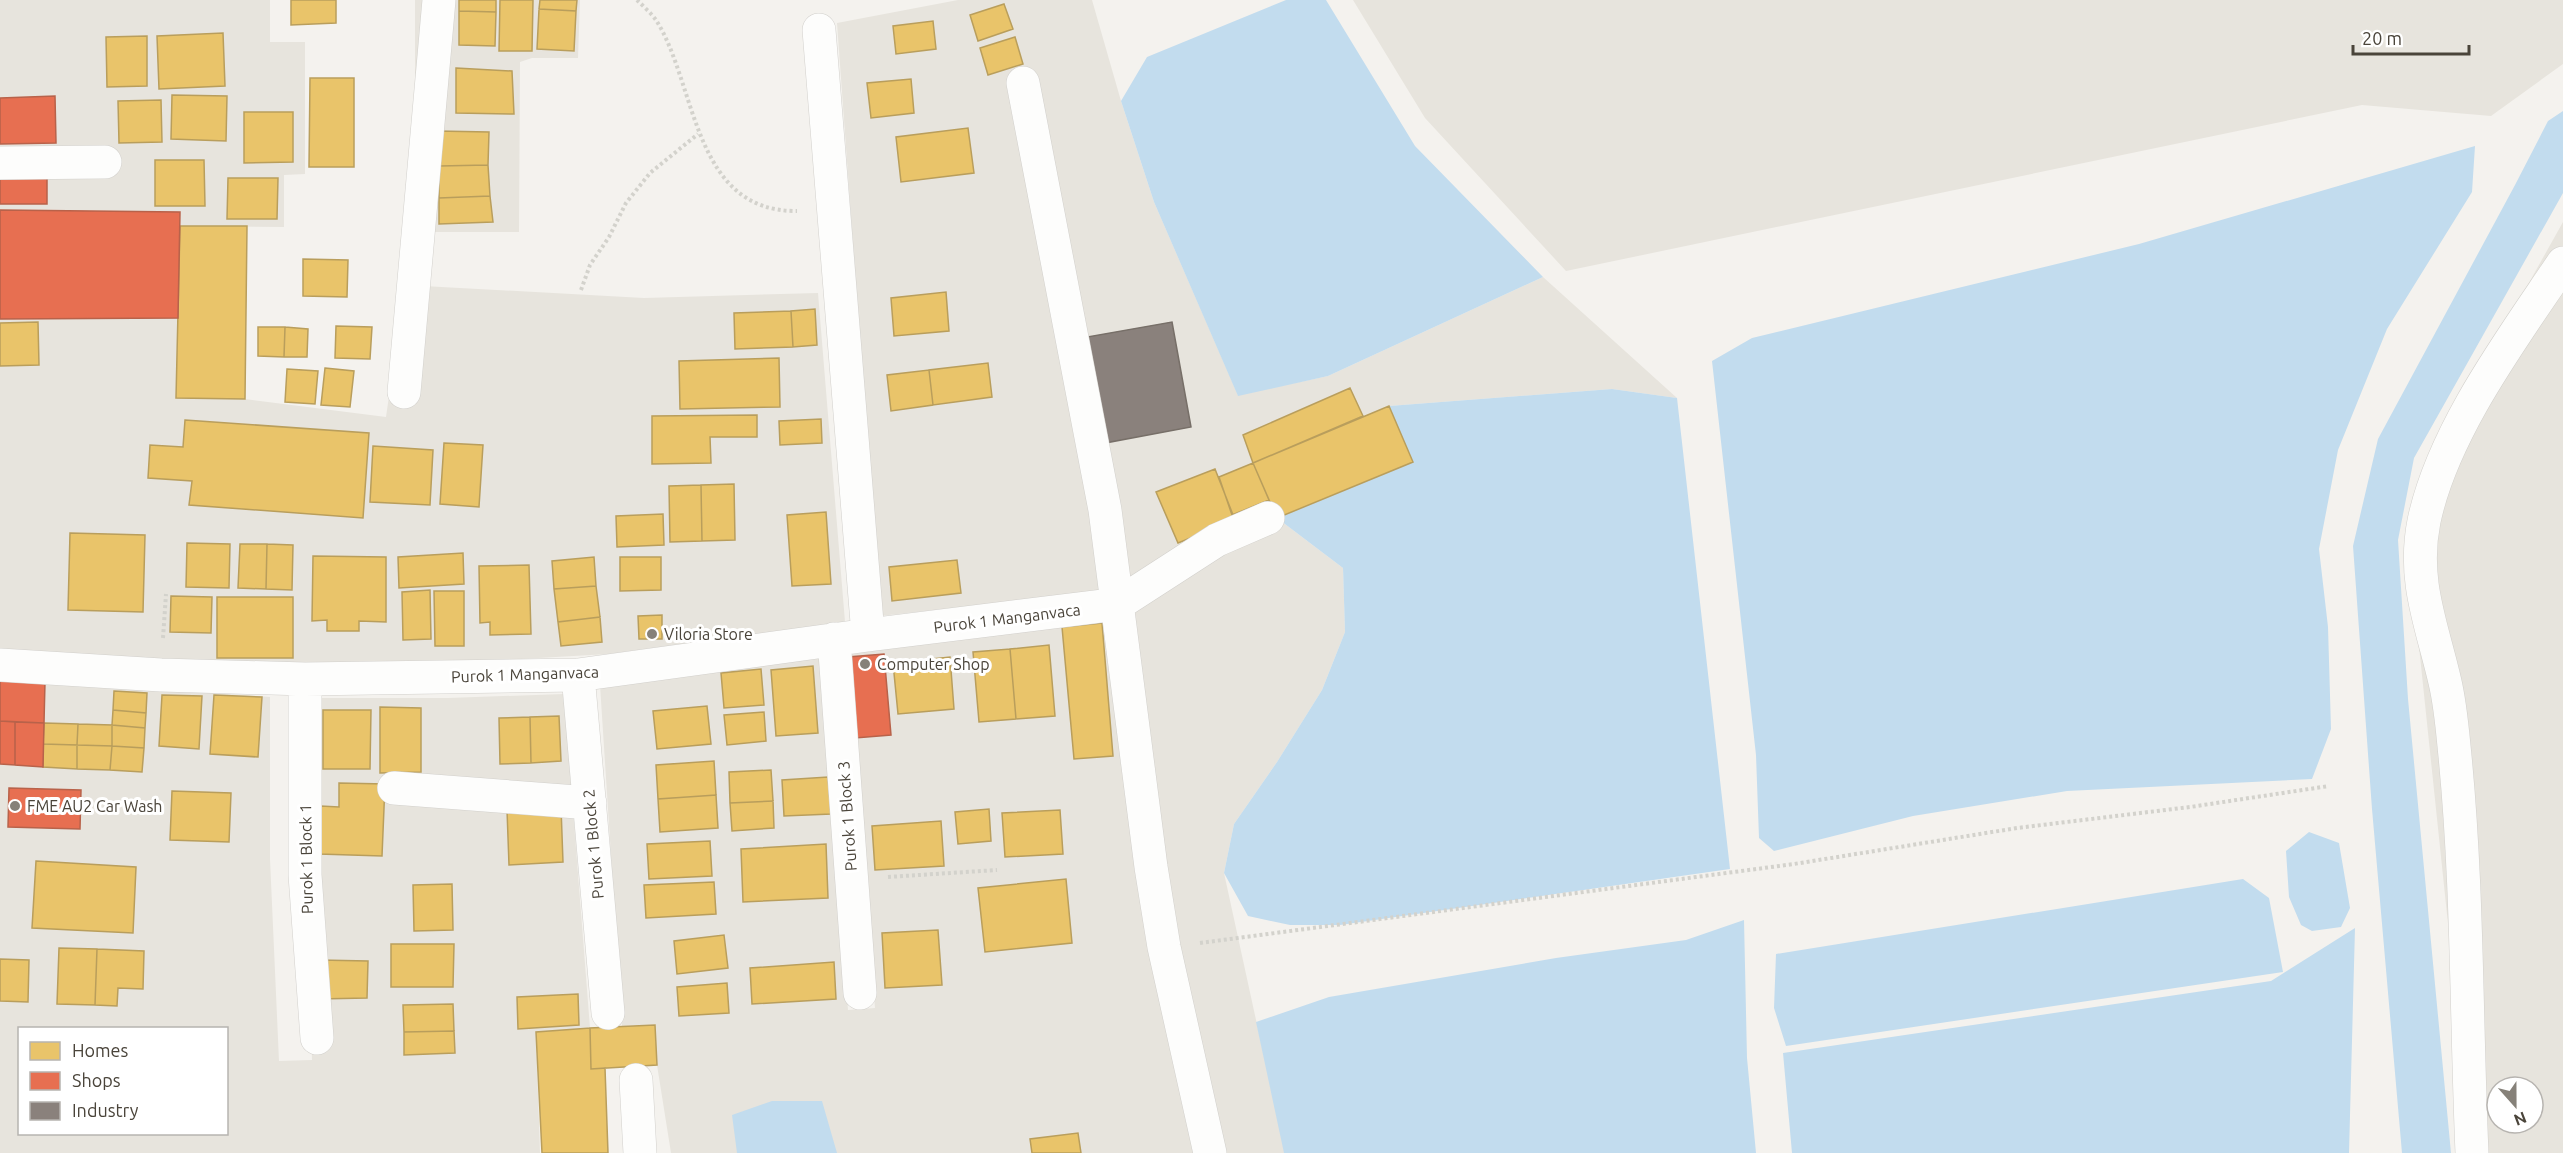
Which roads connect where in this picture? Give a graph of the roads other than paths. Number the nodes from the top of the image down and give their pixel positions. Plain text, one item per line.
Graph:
1 (439, 0) edge
2 (819, 30) dead end
3 (1023, 83) dead end
4 (105, 162) dead end
5 (0, 164) edge
6 (2563, 263) edge
7 (404, 392) dead end
8 (1268, 518) dead end
9 (1118, 604) junction
10 (868, 635) junction
11 (834, 639) junction
12 (0, 665) edge
13 (579, 675) junction
14 (305, 679) junction
15 (394, 788) dead end
16 (590, 803) junction
17 (860, 993) dead end
18 (608, 1012) dead end
19 (317, 1038) dead end
20 (636, 1080) dead end
21 (640, 1153) edge
22 (1210, 1153) edge
23 (2472, 1153) edge

1 - 7 street
2 - 10 street
3 - 9 street
4 - 5 street
6 - 23 street
8 - 9 street
9 - 10 street, Purok 1 Manganvaca
9 - 22 street
10 - 11 street, Purok 1 Manganvaca
11 - 13 street, Purok 1 Manganvaca
11 - 17 street, Purok 1 Block 3
12 - 14 street, Purok 1 Manganvaca
13 - 14 street, Purok 1 Manganvaca
13 - 16 street, Purok 1 Block 2
14 - 19 street, Purok 1 Block 1
15 - 16 street
16 - 18 street, Purok 1 Block 2
20 - 21 street

